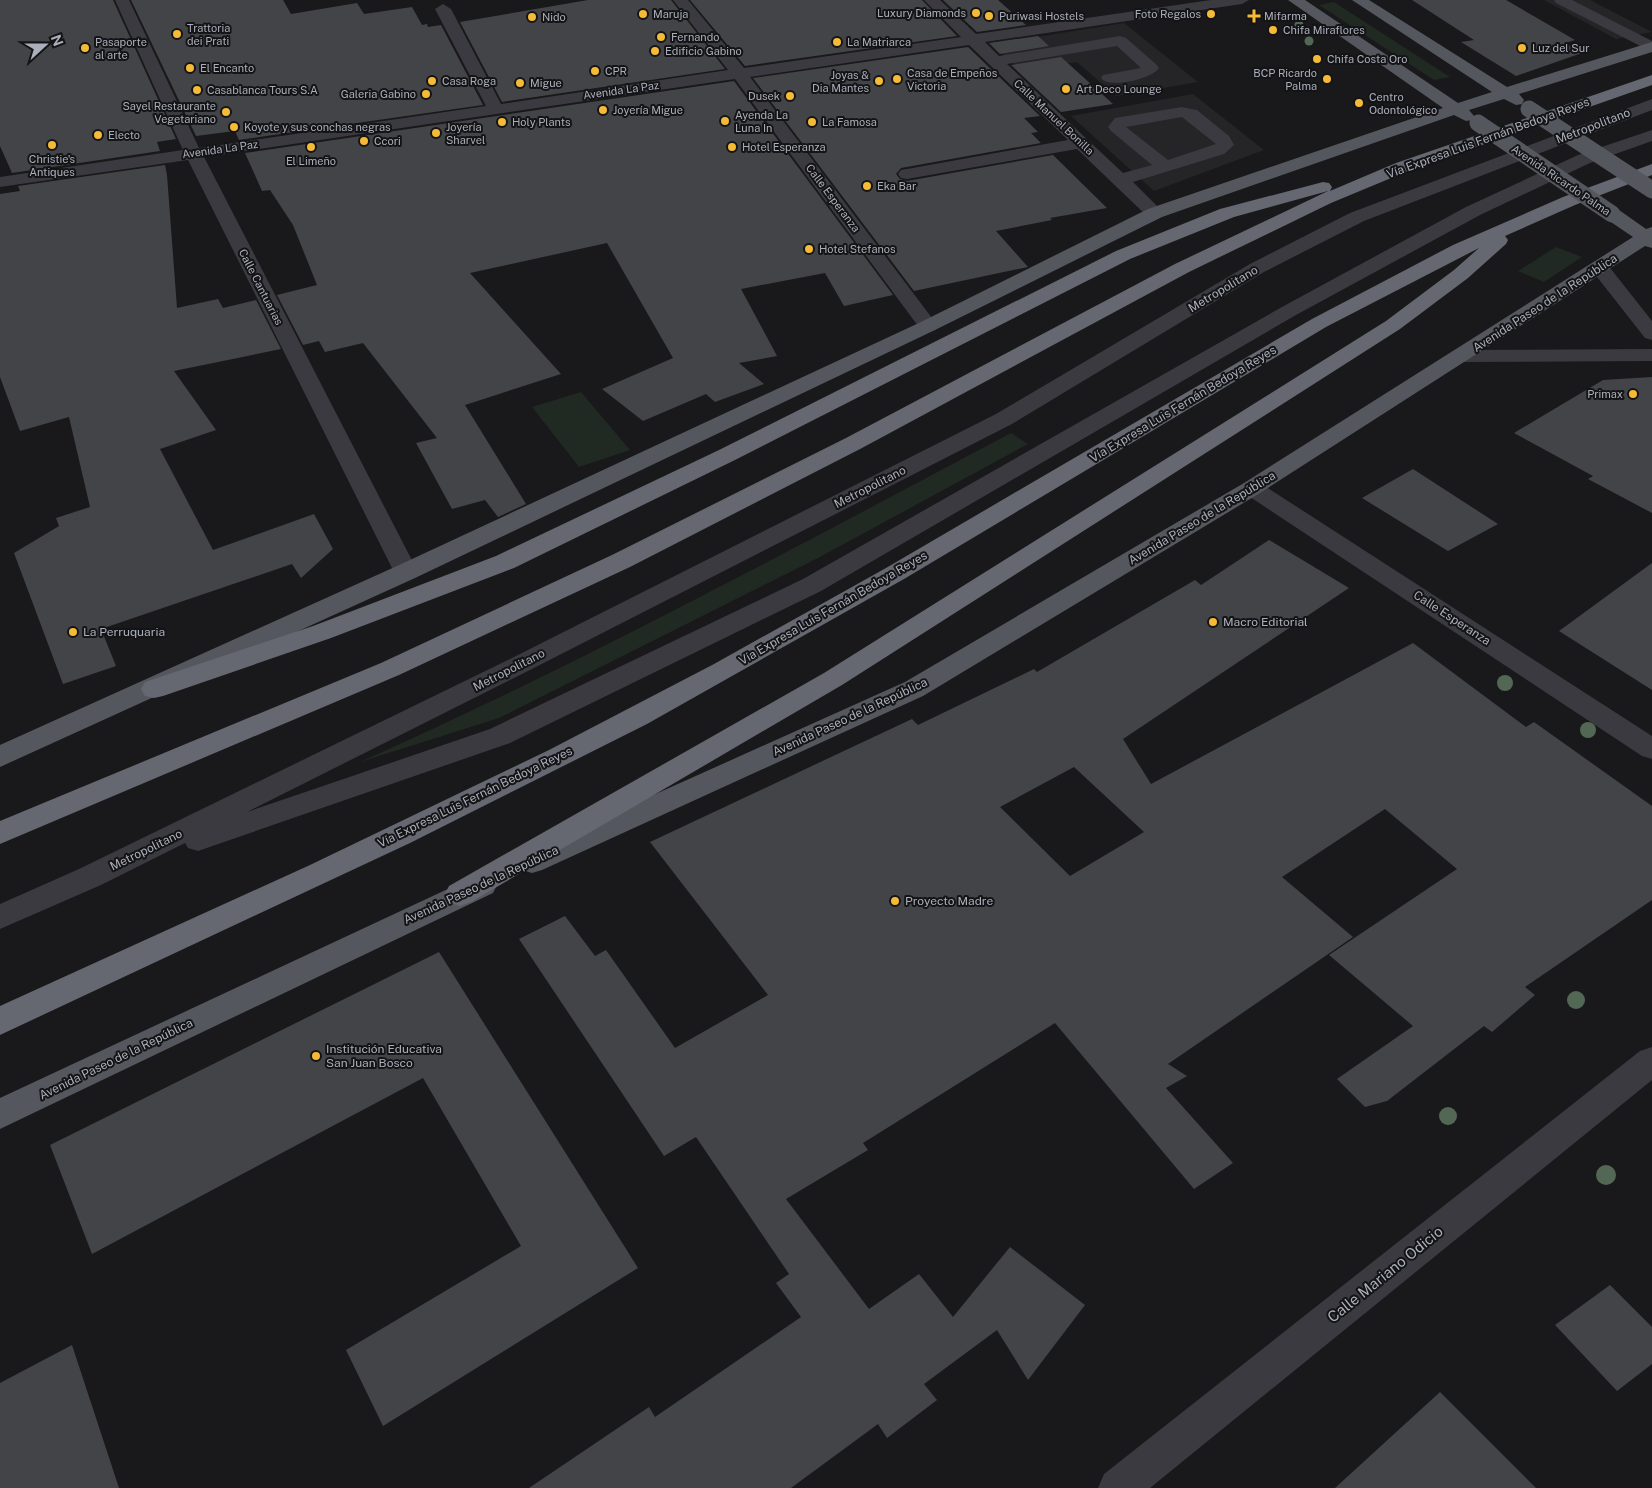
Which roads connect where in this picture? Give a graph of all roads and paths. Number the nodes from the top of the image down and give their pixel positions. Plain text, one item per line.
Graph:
1 (122, 0) edge
2 (680, 0) edge
3 (931, 0) edge
4 (1242, 0) edge
5 (1295, 0) edge
6 (1359, 0) edge
7 (1561, 0) edge
8 (443, 9) dead end
9 (1098, 21) junction
10 (971, 39) junction
11 (1120, 41) junction
12 (1652, 47) edge
13 (994, 61) junction
14 (739, 73) junction
15 (1109, 78) dead end
16 (1652, 80) edge
17 (1505, 94) junction
18 (1652, 104) edge
19 (496, 109) junction
20 (1456, 109) junction
21 (1652, 135) edge
22 (1081, 143) junction
23 (193, 153) junction
24 (1164, 166) junction
25 (1402, 168) junction
26 (1652, 168) edge
27 (907, 174) dead end
28 (1120, 178) junction
29 (0, 182) edge
30 (1652, 190) edge
31 (1155, 213) junction
32 (1516, 223) junction
33 (1650, 237) edge
34 (1600, 268) junction
35 (928, 326) junction
36 (1652, 334) edge
37 (1652, 355) edge
38 (1461, 356) junction
39 (1252, 488) junction
40 (406, 572) junction
41 (154, 689) junction
42 (1652, 749) edge
43 (0, 758) edge
44 (0, 833) edge
45 (90, 877) junction
46 (460, 894) junction
47 (0, 917) edge
48 (0, 1021) edge
49 (1652, 1061) edge
50 (0, 1114) edge
51 (1118, 1488) edge

1 - 23 street, Calle Cantuarias
2 - 14 street, Calle Esperanza
3 - 10 street, Calle Manuel Bonilla
4 - 9 street, Avenida La Paz
5 - 20 main road, Avenida Ricardo Palma
6 - 17 main road
7 - 12 street
8 - 19 street
9 - 10 street, Avenida La Paz
9 - 11 street
10 - 13 street, Calle Manuel Bonilla
10 - 14 street, Avenida La Paz
11 - 13 street
11 - 15 street
12 - 17 main road
13 - 22 street, Calle Manuel Bonilla
14 - 19 street, Avenida La Paz
14 - 35 street, Calle Esperanza
16 - 25 highway, Vía Expresa Luis Fernán Bedoya Reyes
17 - 20 main road
17 - 30 main road, bridge
18 - 45 street, Metropolitano
19 - 23 street, Avenida La Paz
20 - 31 main road
20 - 33 main road, Avenida Ricardo Palma, bridge
21 - 45 street, Metropolitano
22 - 27 street
22 - 28 street, Calle Manuel Bonilla
23 - 29 street, Avenida La Paz
23 - 40 street, Calle Cantuarias
24 - 24 street
24 - 28 street
25 - 41 highway
25 - 44 highway, Vía Expresa Luis Fernán Bedoya Reyes
26 - 32 highway, Vía Expresa Luis Fernán Bedoya Reyes
28 - 31 street, Calle Manuel Bonilla
31 - 35 main road
32 - 46 highway
32 - 48 highway, Vía Expresa Luis Fernán Bedoya Reyes
33 - 34 main road, Avenida Paseo de la República
34 - 36 street
34 - 38 main road, Avenida Paseo de la República
35 - 40 main road
37 - 38 street
38 - 39 main road, Avenida Paseo de la República
39 - 42 street, Calle Esperanza
39 - 46 main road, Avenida Paseo de la República
40 - 41 main road
41 - 43 main road
45 - 47 street, Metropolitano
46 - 50 main road, Avenida Paseo de la República
49 - 51 street, Calle Mariano Odicio

